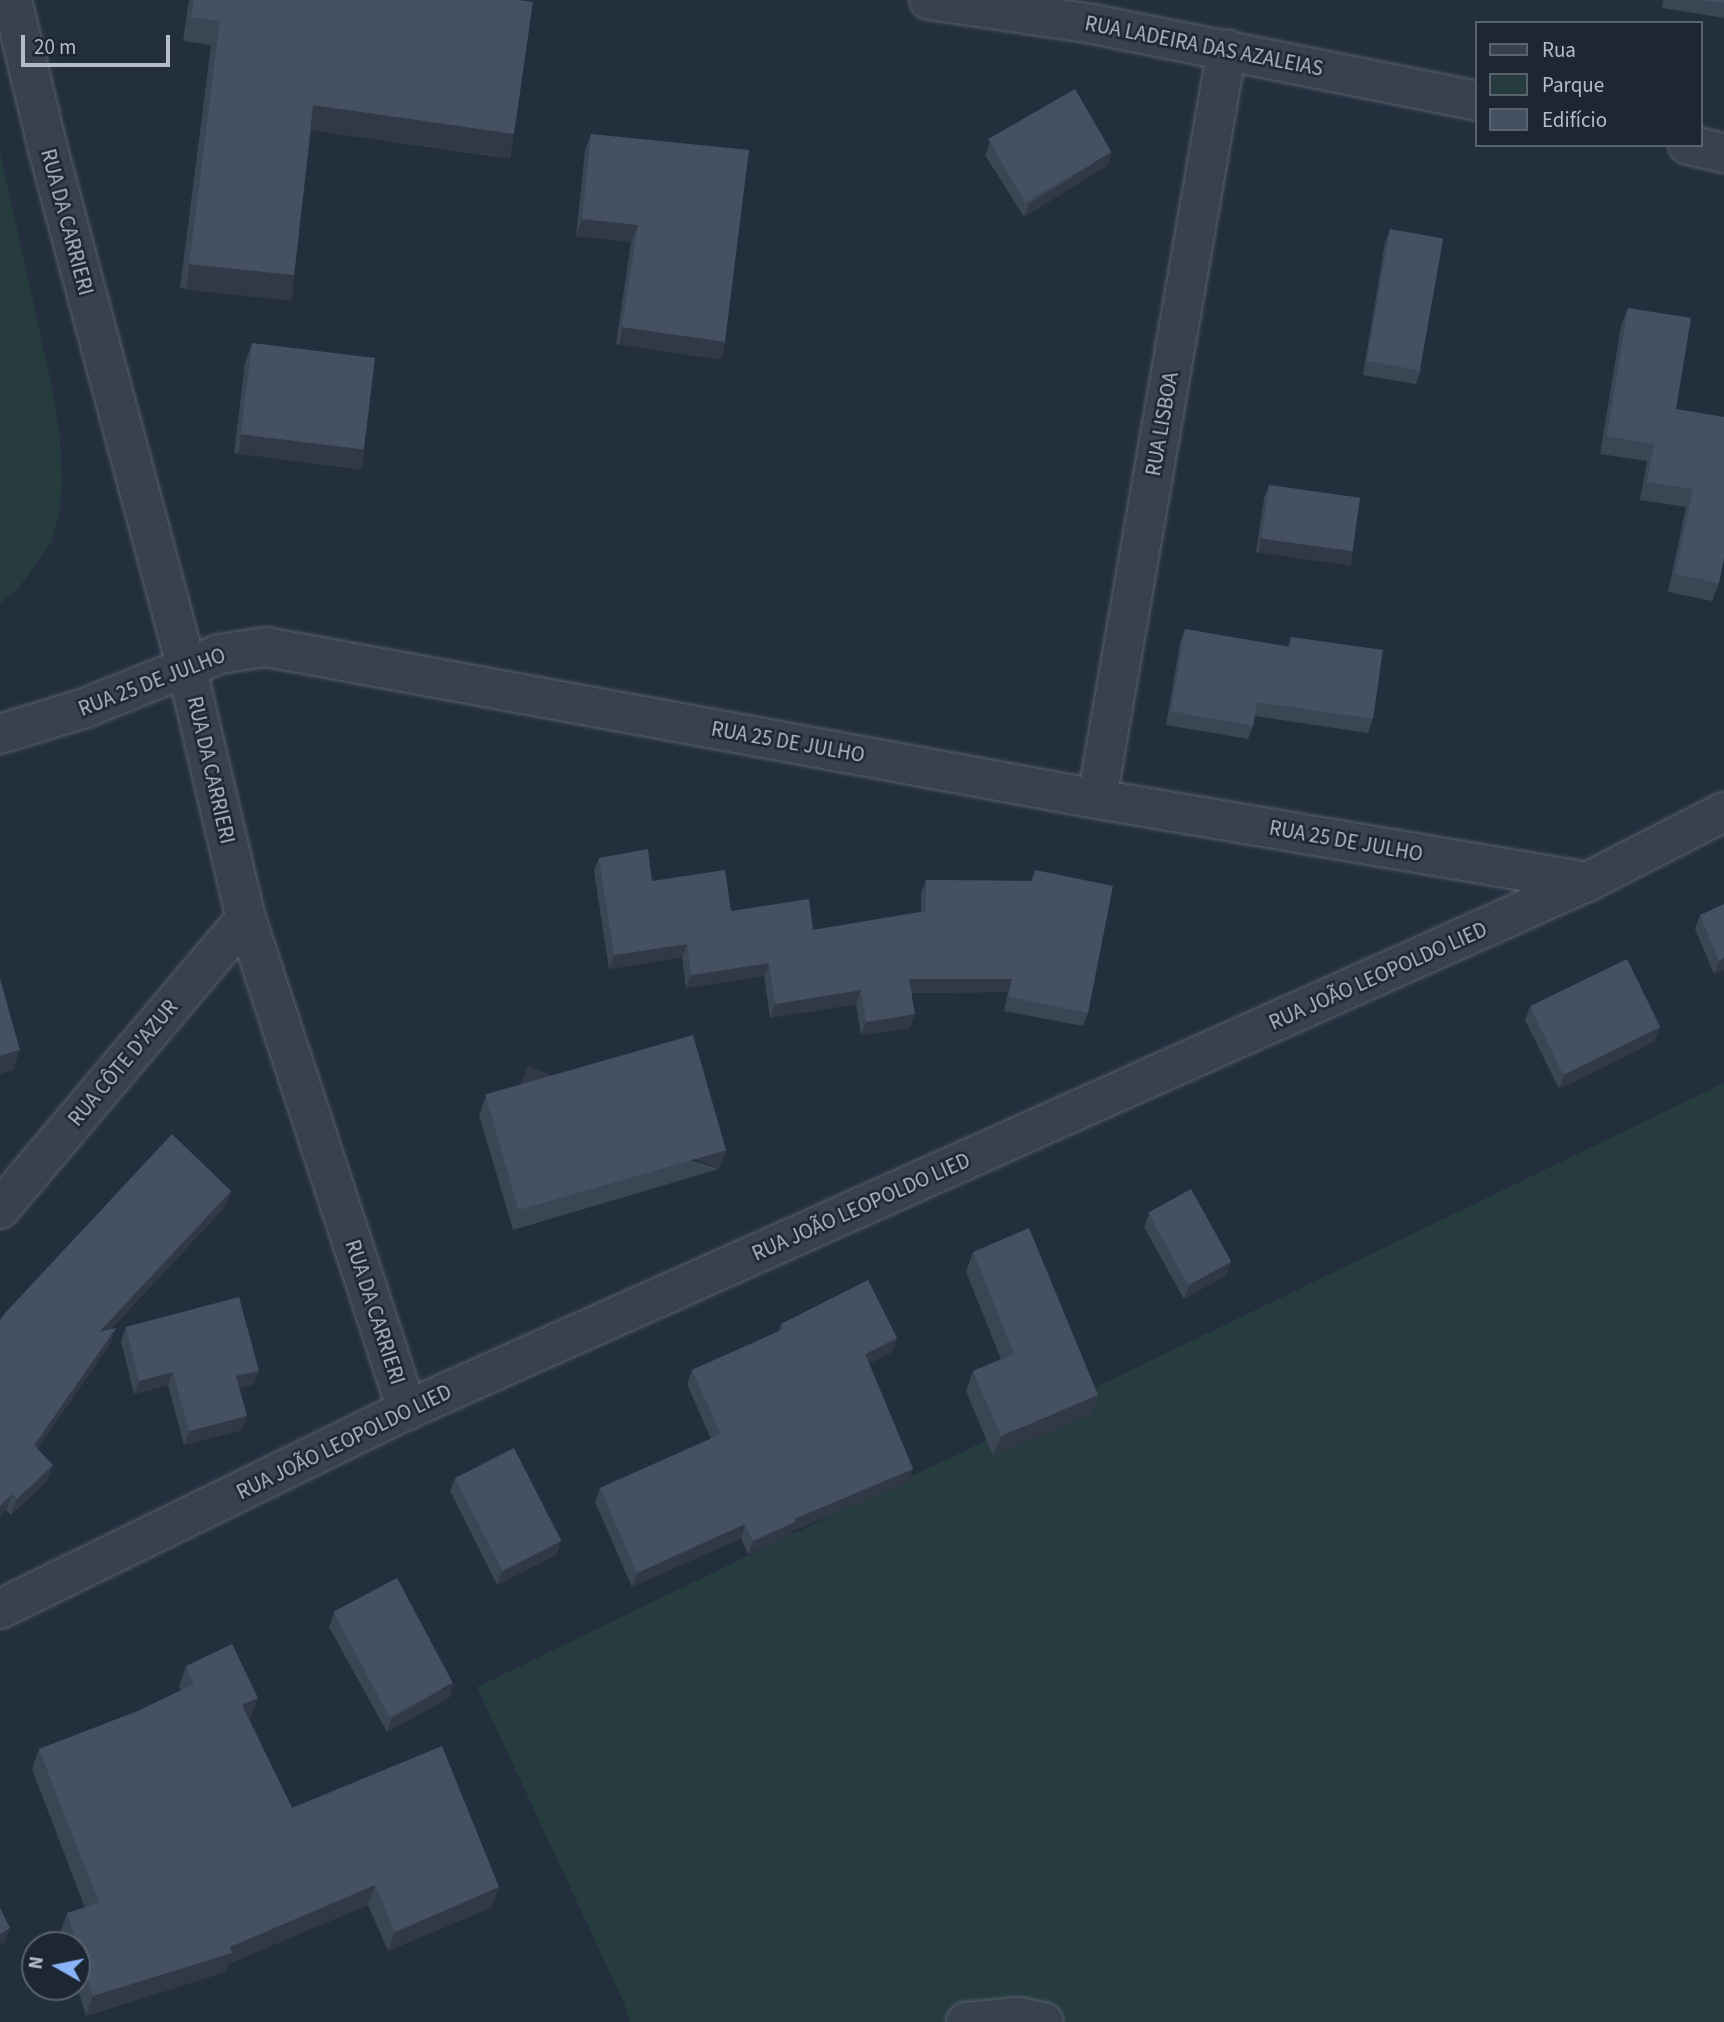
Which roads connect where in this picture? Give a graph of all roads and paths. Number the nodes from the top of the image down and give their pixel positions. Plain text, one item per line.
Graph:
1 (12, 0) edge
2 (929, 0) edge
3 (1227, 49) junction
4 (1476, 101) edge
5 (1697, 147) edge
6 (1724, 153) edge
7 (187, 668) junction
8 (0, 734) edge
9 (1097, 799) junction
10 (1724, 812) edge
11 (1587, 882) junction
12 (246, 918) junction
13 (0, 1209) edge
14 (407, 1410) junction
15 (0, 1609) edge
16 (966, 2022) edge
17 (1044, 2022) edge

1 - 7 street, RUA DA CARRIERI
2 - 3 street, RUA LADEIRA DAS AZALEIAS
3 - 4 street, RUA LADEIRA DAS AZALEIAS
3 - 9 street, RUA LISBOA
5 - 6 street
7 - 8 street, RUA 25 DE JULHO
7 - 9 street, RUA 25 DE JULHO
7 - 12 street, RUA DA CARRIERI
9 - 11 street, RUA 25 DE JULHO
10 - 11 street, RUA JOÃO LEOPOLDO LIED
11 - 14 street, RUA JOÃO LEOPOLDO LIED
12 - 13 street, RUA CÔTE D'AZUR
12 - 14 street, RUA DA CARRIERI
14 - 15 street, RUA JOÃO LEOPOLDO LIED
16 - 17 street

